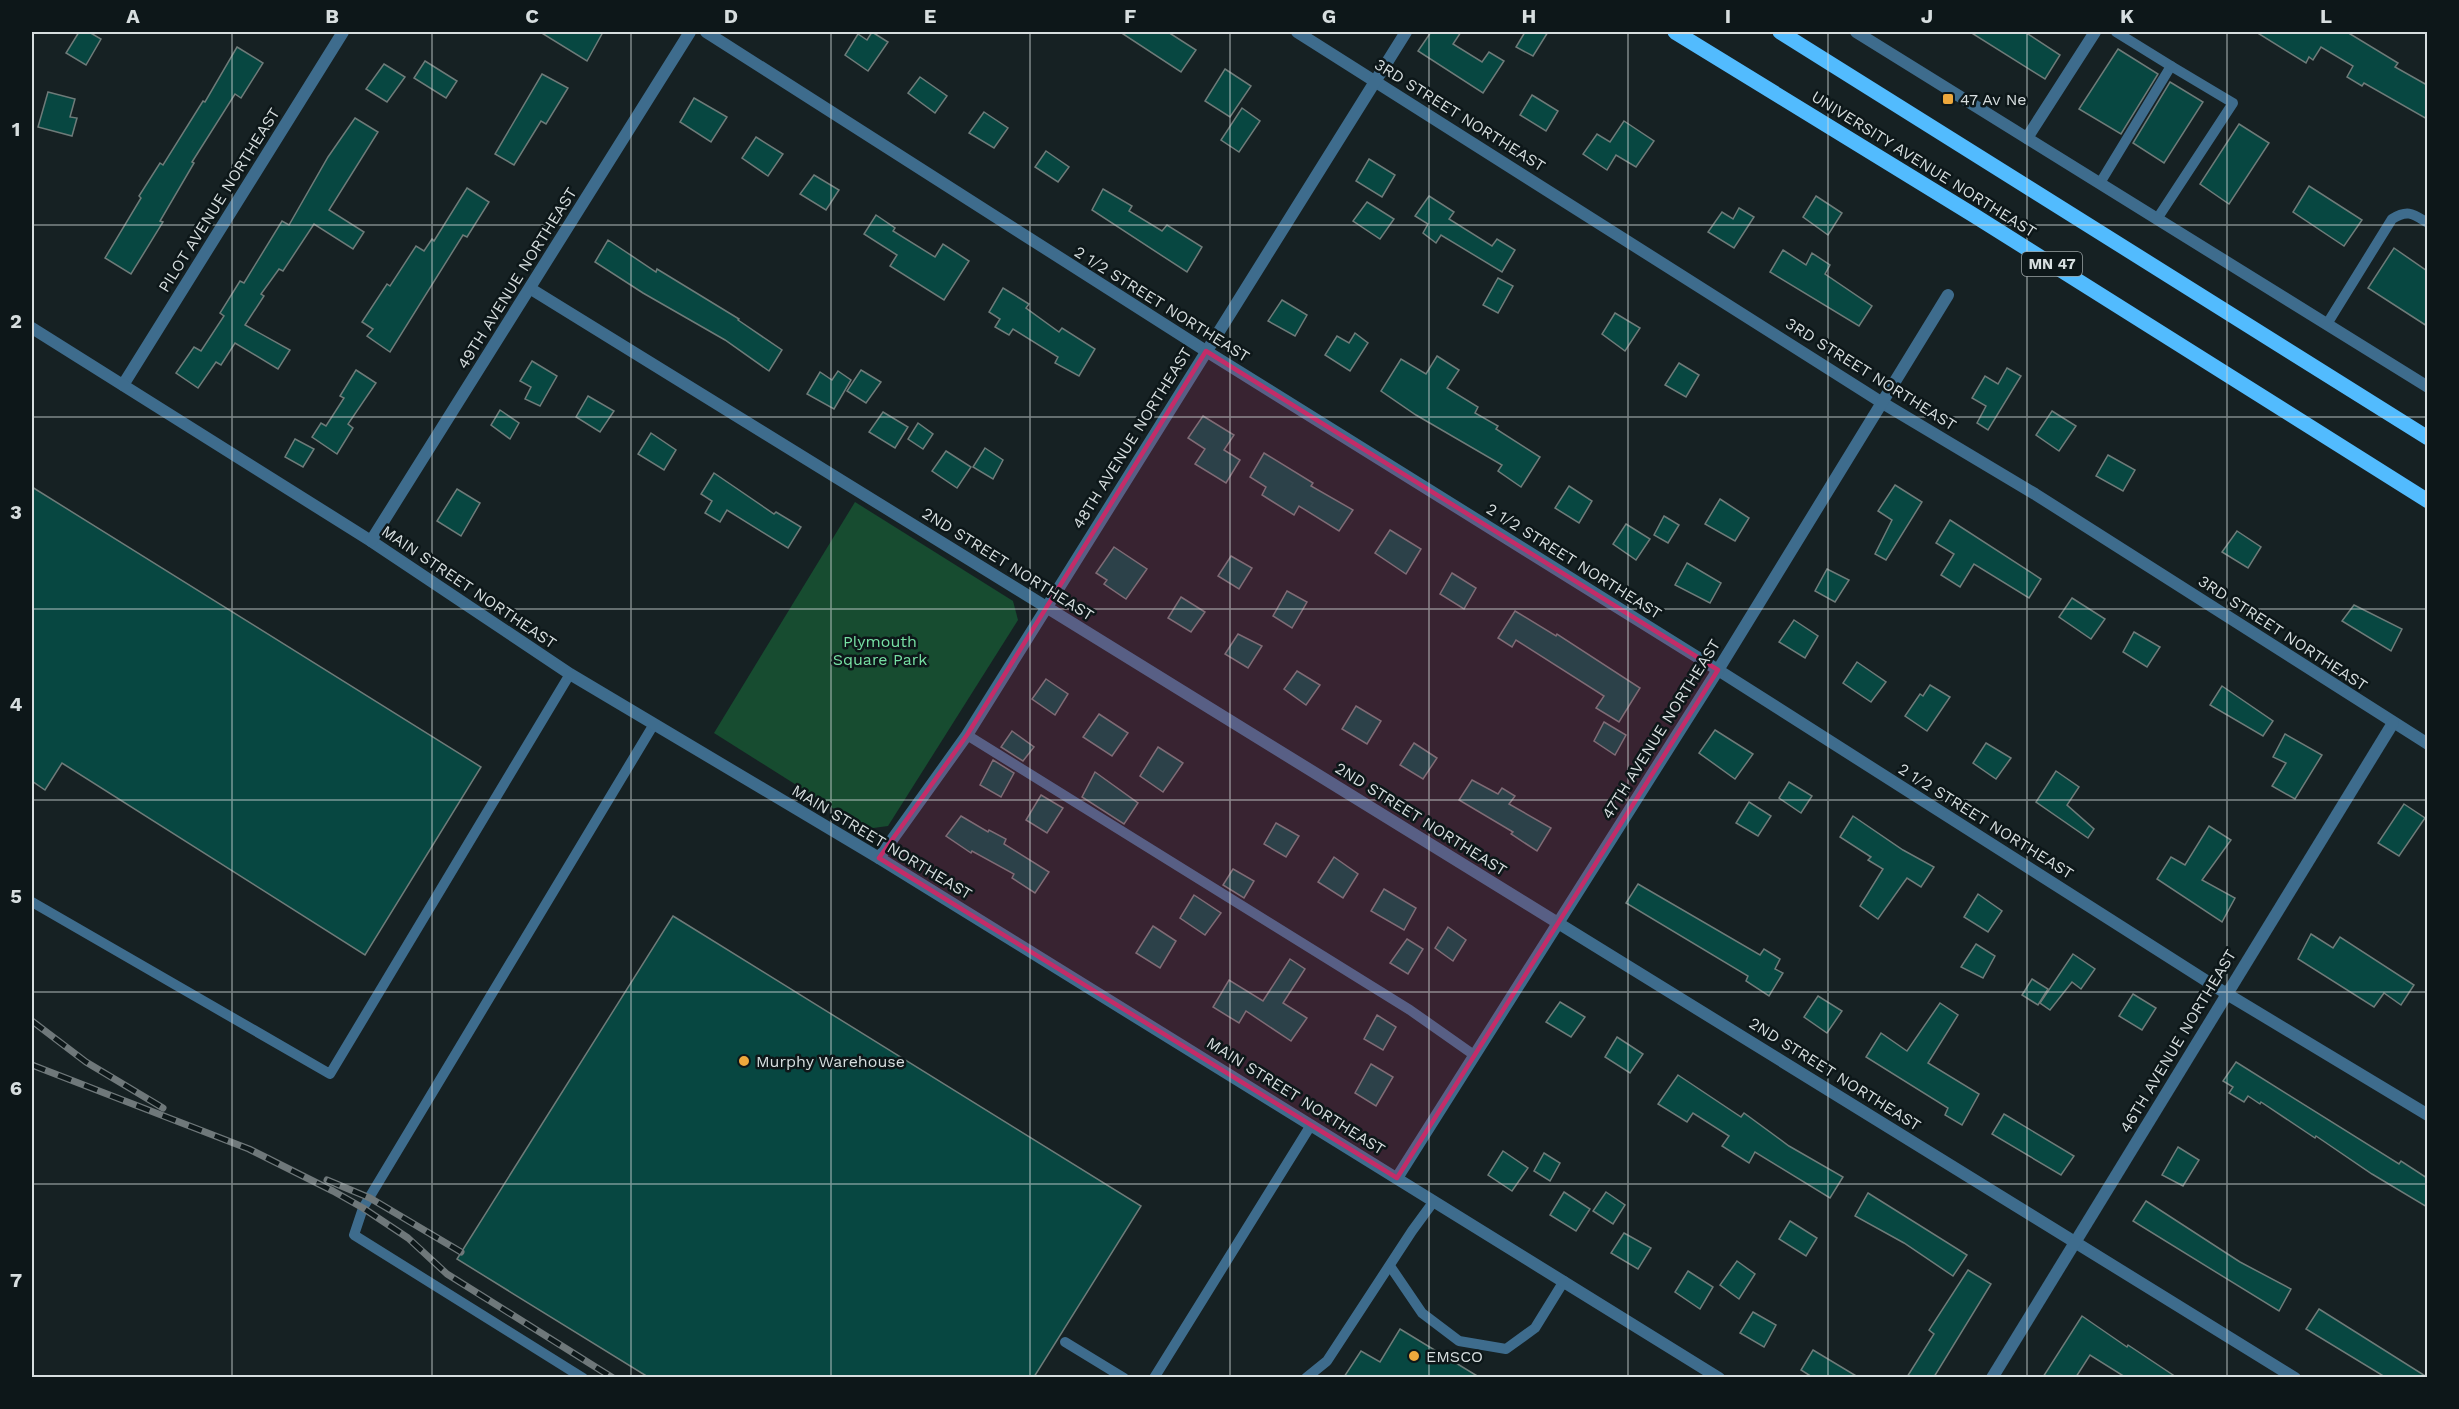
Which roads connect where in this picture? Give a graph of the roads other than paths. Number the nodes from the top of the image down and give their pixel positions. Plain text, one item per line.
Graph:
1 (343, 32) edge
2 (690, 32) edge
3 (706, 32) edge
4 (1297, 32) edge
5 (1406, 32) edge
6 (1675, 32) edge
7 (1780, 32) edge
8 (1856, 32) edge
9 (2095, 32) edge
10 (2116, 32) edge
11 (2171, 66) junction
12 (1375, 81) junction
13 (2027, 138) junction
14 (2100, 183) junction
15 (2157, 219) junction
16 (2427, 223) edge
17 (531, 289) junction
18 (1948, 295) dead end
19 (2327, 324) junction
20 (32, 328) edge
21 (1206, 351) junction
22 (123, 385) junction
23 (2427, 387) edge
24 (1881, 402) junction
25 (2427, 438) edge
26 (2427, 501) edge
27 (371, 541) junction
28 (1046, 607) junction
29 (1718, 670) junction
30 (570, 674) junction
31 (2393, 723) junction
32 (654, 724) junction
33 (967, 735) junction
34 (2427, 744) edge
35 (879, 858) junction
36 (32, 902) edge
37 (1557, 922) junction
38 (2227, 994) junction
39 (1474, 1055) junction
40 (2427, 1115) edge
41 (1311, 1125) junction
42 (1397, 1178) junction
43 (1434, 1201) junction
44 (2075, 1242) junction
45 (1390, 1266) junction
46 (1564, 1281) junction
47 (1065, 1342) dead end
48 (583, 1377) edge
49 (1124, 1377) edge
50 (1155, 1377) edge
51 (1306, 1377) edge
52 (1719, 1377) edge
53 (1992, 1377) edge
54 (2295, 1377) edge

1 - 22 street, PILOT AVENUE NORTHEAST
2 - 17 street, 49TH AVENUE NORTHEAST
3 - 21 street, 2 1/2 STREET NORTHEAST
4 - 12 street, 3RD STREET NORTHEAST
5 - 12 street, 48TH AVENUE NORTHEAST
6 - 26 main road, UNIVERSITY AVENUE NORTHEAST / MN 47
7 - 25 main road
8 - 13 street
9 - 13 street
10 - 11 lane
11 - 14 lane
11 - 15 lane
12 - 21 street, 48TH AVENUE NORTHEAST
12 - 24 street, 3RD STREET NORTHEAST
13 - 14 street
14 - 15 street
15 - 19 street
16 - 19 lane
17 - 27 street, 49TH AVENUE NORTHEAST
17 - 28 street, 2ND STREET NORTHEAST
18 - 24 street, 47TH AVENUE NORTHEAST
19 - 23 street
20 - 22 street, MAIN STREET NORTHEAST
21 - 28 street, 48TH AVENUE NORTHEAST
21 - 29 street, 2 1/2 STREET NORTHEAST
22 - 27 street, MAIN STREET NORTHEAST
24 - 29 street, 47TH AVENUE NORTHEAST
24 - 31 street, 3RD STREET NORTHEAST
27 - 30 street, MAIN STREET NORTHEAST
28 - 33 street, 48TH AVENUE NORTHEAST
28 - 37 street, 2ND STREET NORTHEAST
29 - 37 street, 47TH AVENUE NORTHEAST
29 - 38 street, 2 1/2 STREET NORTHEAST
30 - 32 street, MAIN STREET NORTHEAST
30 - 36 lane
31 - 34 street, 3RD STREET NORTHEAST
31 - 38 street, 46TH AVENUE NORTHEAST
32 - 35 street, MAIN STREET NORTHEAST
32 - 48 lane
33 - 35 street, 48TH AVENUE NORTHEAST
33 - 39 lane
35 - 41 street, MAIN STREET NORTHEAST
37 - 39 street, 47TH AVENUE NORTHEAST
37 - 44 street, 2ND STREET NORTHEAST
38 - 40 street, 2 1/2 STREET NORTHEAST
38 - 44 street, 46TH AVENUE NORTHEAST
39 - 42 street, 47TH AVENUE NORTHEAST
41 - 42 street, MAIN STREET NORTHEAST
41 - 50 lane
42 - 43 street, MAIN STREET NORTHEAST
43 - 45 lane
43 - 46 street, MAIN STREET NORTHEAST
44 - 53 street, 46TH AVENUE NORTHEAST
44 - 54 street, 2ND STREET NORTHEAST
45 - 46 lane
45 - 51 lane
46 - 52 street, MAIN STREET NORTHEAST
47 - 49 lane

